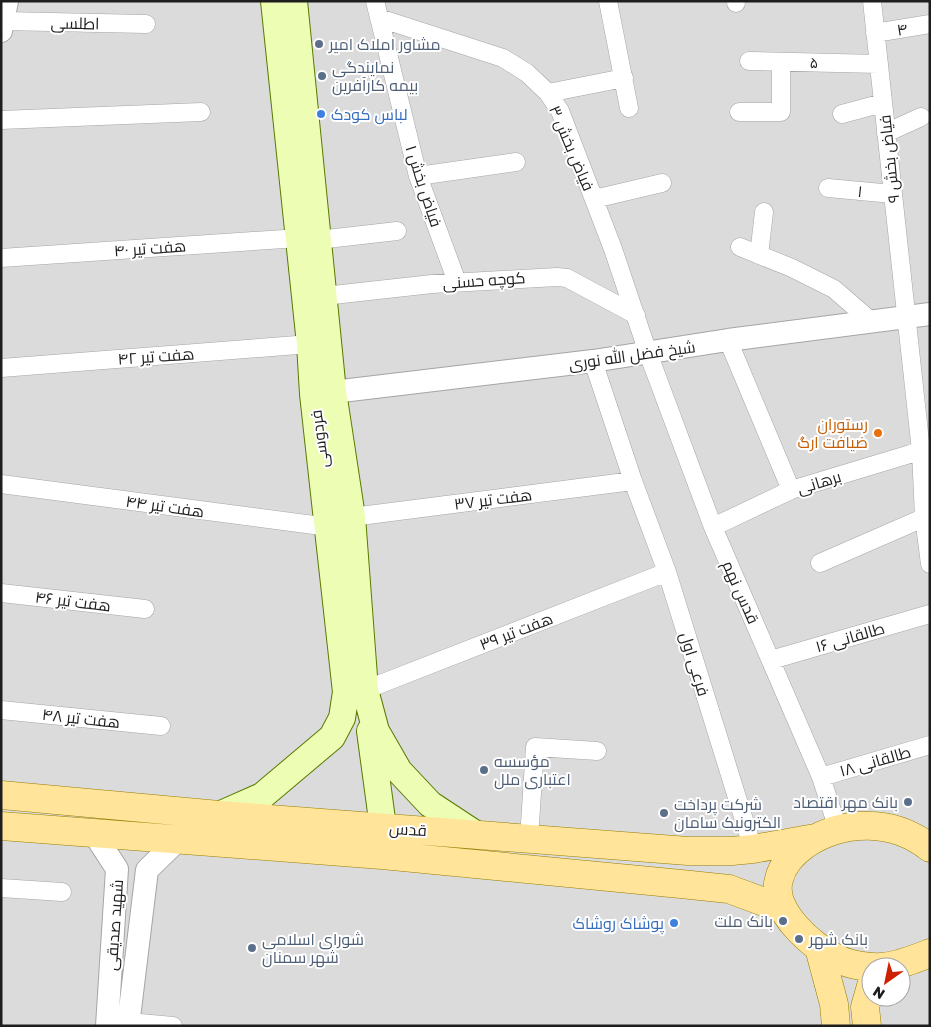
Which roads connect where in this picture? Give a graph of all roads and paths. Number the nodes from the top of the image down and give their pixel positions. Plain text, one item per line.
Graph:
1 (608, 1) edge
2 (872, 1) edge
3 (289, 3) edge
4 (377, 9) edge
5 (4, 18) edge
6 (146, 24) dead end
7 (930, 24) edge
8 (875, 33) junction
9 (749, 61) dead end
10 (781, 62) junction
11 (879, 64) junction
12 (624, 78) junction
13 (548, 93) junction
14 (883, 103) junction
15 (629, 108) dead end
16 (201, 112) dead end
17 (739, 112) dead end
18 (842, 114) dead end
19 (921, 117) dead end
20 (1, 120) edge
21 (886, 133) junction
22 (516, 162) dead end
23 (418, 176) junction
24 (662, 183) dead end
25 (828, 188) dead end
26 (893, 194) junction
27 (594, 199) junction
28 (764, 212) dead end
29 (397, 231) dead end
30 (308, 239) junction
31 (740, 247) dead end
32 (759, 255) junction
33 (1, 258) edge
34 (457, 282) junction
35 (324, 296) junction
36 (930, 314) edge
37 (636, 315) junction
38 (906, 317) junction
39 (872, 322) junction
40 (728, 340) junction
41 (310, 344) junction
42 (648, 353) junction
43 (592, 361) junction
44 (1, 368) edge
45 (323, 393) junction
46 (925, 449) edge
47 (633, 481) junction
48 (1, 484) edge
49 (791, 490) junction
50 (927, 516) edge
51 (340, 522) junction
52 (713, 526) junction
53 (820, 563) dead end
54 (930, 564) edge
55 (667, 572) junction
56 (1, 593) edge
57 (145, 609) dead end
58 (930, 614) edge
59 (771, 660) junction
60 (365, 690) junction
61 (1, 710) edge
62 (161, 726) dead end
63 (930, 745) edge
64 (597, 751) dead end
65 (821, 777) junction
66 (1, 795) edge
67 (219, 815) junction
68 (1, 826) edge
69 (383, 827) junction
70 (93, 832) junction
71 (827, 834) junction
72 (477, 835) junction
73 (529, 839) junction
74 (178, 840) junction
75 (930, 848) edge
76 (753, 849) junction
77 (382, 854) junction
78 (1, 888) edge
79 (62, 892) dead end
80 (783, 909) junction
81 (114, 932) junction
82 (139, 932) junction
83 (819, 948) junction
84 (930, 953) edge
85 (911, 959) edge
86 (861, 965) edge
87 (865, 1007) edge
88 (121, 1025) edge
89 (173, 1026) edge
90 (836, 1026) edge
91 (867, 1026) edge

1 - 12 street
2 - 8 street, فیاض بخش ۹
3 - 30 main road, فردوسی
4 - 13 street, فیاض بخش ۳
4 - 23 street, فیاض بخش ۱
5 - 6 street, اطلسی
7 - 8 street, ۴
8 - 11 street, فیاض بخش ۹
9 - 10 street, ۵
10 - 11 street, ۵
10 - 17 street
11 - 14 street, فیاض بخش ۹
12 - 13 street
12 - 15 street
13 - 27 street, فیاض بخش ۳
14 - 18 street
14 - 21 street, فیاض بخش ۹
16 - 20 street
19 - 21 street
21 - 26 street, فیاض بخش ۹
22 - 23 street
23 - 34 street, فیاض بخش ۱
24 - 27 street
25 - 26 street, ۱
26 - 38 street, فیاض بخش ۹
27 - 37 street, فیاض بخش ۳
28 - 32 street
29 - 30 street, هفت تیر ۴۰
30 - 33 street, هفت تیر ۴۰
30 - 35 main road, فردوسی
30 - 41 main road, فردوسی
31 - 32 street
32 - 39 street
34 - 35 street, کوچه حسنی
34 - 37 street, کوچه حسنی
35 - 45 main road, فردوسی
36 - 38 street, شیخ فضل الله نوری
37 - 42 street, فیاض بخش ۳
38 - 39 street, شیخ فضل الله نوری
38 - 46 street, فیاض بخش ۹
39 - 40 street, شیخ فضل الله نوری
40 - 42 street, شیخ فضل الله نوری
40 - 49 street
41 - 44 street, هفت تیر ۴۲
41 - 45 main road, فردوسی
42 - 43 street, شیخ فضل الله نوری
42 - 52 street, قدس نهم
43 - 45 street, شیخ فضل الله نوری
43 - 47 street, فرعی اول
45 - 51 main road, فردوسی
46 - 49 street, برهانی
46 - 50 street, فیاض بخش ۹
47 - 51 street, هفت تیر ۳۷
47 - 55 street, فرعی اول
48 - 51 street, هفت تیر ۴۴
49 - 52 street, برهانی
50 - 53 street
50 - 54 street, فیاض بخش ۹
51 - 60 main road, فردوسی
51 - 67 main road, فردوسی
52 - 59 street, قدس نهم
55 - 60 street, هفت تیر ۳۹
55 - 76 street, فرعی اول
56 - 57 street, هفت تیر ۴۶
58 - 59 street, طالقانی ۱۶
59 - 65 street, قدس نهم
60 - 69 main road, فردوسی
60 - 72 main road, فردوسی
61 - 62 street, هفت تیر ۴۸
63 - 65 street, طالقانی ۱۸
64 - 73 street
65 - 71 street, قدس نهم
66 - 67 main road, قدس
67 - 69 main road, قدس
68 - 70 main road, قدس
69 - 72 main road, قدس
69 - 77 main road
70 - 74 main road, قدس
70 - 81 street, شهید صدیقی
71 - 75 main road, قدس
71 - 76 main road, قدس
71 - 80 main road
72 - 73 main road, قدس
73 - 76 main road, قدس
74 - 77 main road, قدس
74 - 82 street, شهید صدیقی
77 - 80 main road, قدس
78 - 79 street
80 - 83 main road
81 - 82 street
81 - 88 street, شهید صدیقی
82 - 88 street, شهید صدیقی
83 - 86 main road
83 - 90 main road
84 - 85 main road
87 - 91 main road
88 - 89 street

